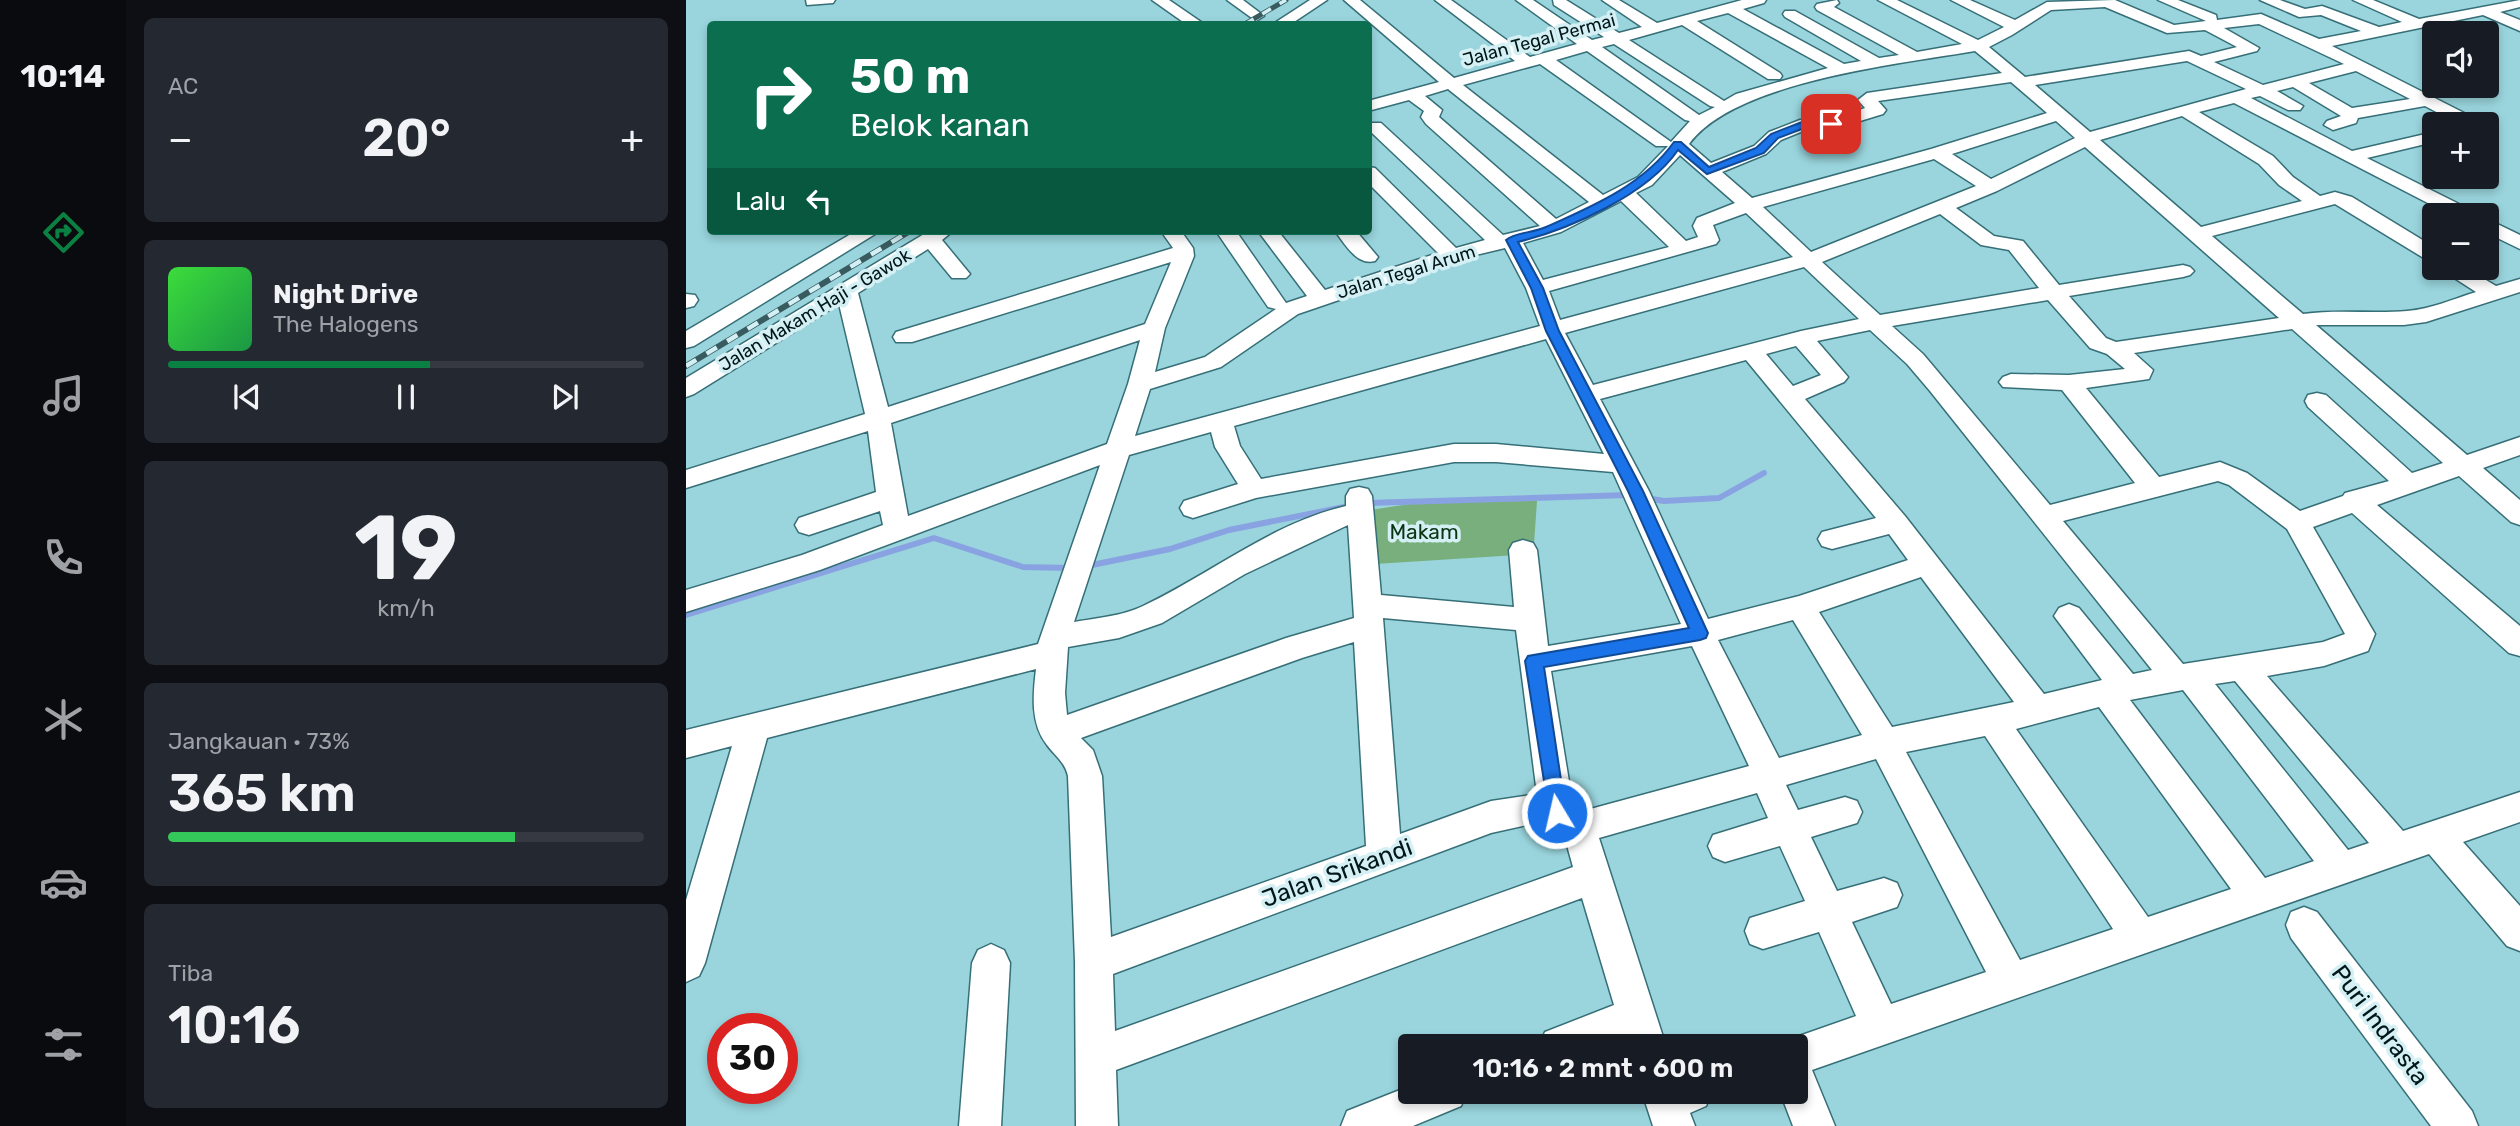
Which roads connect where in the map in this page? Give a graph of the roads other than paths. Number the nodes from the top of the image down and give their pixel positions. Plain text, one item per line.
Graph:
1 (814, 0) edge
2 (828, 0) edge
3 (1184, 0) edge
4 (1234, 0) edge
5 (1320, 0) edge
6 (1342, 0) edge
7 (1351, 0) edge
8 (1442, 0) edge
9 (1523, 0) edge
10 (1557, 0) edge
11 (1609, 0) edge
12 (1685, 0) edge
13 (1885, 0) edge
14 (1958, 0) edge
15 (2112, 0) edge
16 (2165, 0) edge
17 (2267, 0) edge
18 (2360, 0) edge
19 (1166, 1) edge
20 (2339, 1) edge
21 (1744, 3) edge
22 (1832, 3) dead end
23 (2520, 3) edge
24 (2412, 4) dead end
25 (2434, 4) dead end
26 (2485, 6) edge
27 (2322, 10) junction
28 (2392, 11) junction
29 (2456, 11) dead end
30 (1299, 13) junction
31 (1708, 14) junction
32 (1790, 15) dead end
33 (1256, 16) dead end
34 (1199, 19) edge
35 (1684, 20) junction
36 (1286, 21) edge
37 (2210, 22) junction
38 (2010, 24) dead end
39 (2419, 24) junction
40 (2170, 25) dead end
41 (2520, 26) edge
42 (1654, 29) junction
43 (2378, 32) junction
44 (1616, 38) junction
45 (2317, 44) junction
46 (1590, 46) junction
47 (1978, 46) junction
48 (1915, 57) junction
49 (1534, 60) junction
50 (2203, 60) junction
51 (1875, 62) junction
52 (2358, 65) junction
53 (1842, 69) junction
54 (1774, 76) dead end
55 (2018, 79) junction
56 (2296, 82) junction
57 (1450, 83) junction
58 (2264, 90) junction
59 (1411, 94) junction
60 (2234, 96) junction
61 (2427, 101) junction
62 (1716, 102) dead end
63 (1372, 105) edge
64 (2294, 106) dead end
65 (2184, 110) junction
66 (2449, 112) edge
67 (2349, 114) junction
68 (2059, 115) junction
69 (1690, 116) dead end
70 (2333, 125) dead end
71 (1372, 128) edge
72 (2088, 138) junction
73 (2422, 140) edge
74 (1670, 143) junction
75 (1460, 145) junction
76 (1937, 153) junction
77 (2350, 157) junction
78 (1411, 159) junction
79 (1707, 171) junction
80 (1372, 176) edge
81 (1990, 187) junction
82 (1624, 193) junction
83 (2315, 201) junction
84 (2442, 203) edge
85 (1603, 204) junction
86 (1749, 205) junction
87 (1941, 206) junction
88 (1554, 228) junction
89 (2499, 232) edge
90 (2197, 234) junction
91 (863, 235) edge
92 (937, 235) edge
93 (1229, 235) edge
94 (1271, 235) edge
95 (1349, 235) edge
96 (1178, 241) edge
97 (1506, 242) junction
98 (2520, 243) edge
99 (1683, 249) junction
100 (2422, 249) edge
101 (1452, 256) junction
102 (1368, 257) dead end
103 (1809, 259) junction
104 (2182, 271) dead end
105 (959, 274) dead end
106 (2471, 280) edge
107 (2520, 285) edge
108 (1537, 288) junction
109 (846, 290) junction
110 (2053, 292) junction
111 (2494, 294) junction
112 (1320, 299) junction
113 (1276, 302) dead end
114 (1875, 322) junction
115 (2304, 327) junction
116 (1154, 328) junction
117 (1553, 331) junction
118 (904, 337) dead end
119 (1801, 338) junction
120 (686, 341) edge
121 (2116, 350) junction
122 (1751, 351) junction
123 (2011, 382) dead end
124 (2069, 383) junction
125 (1140, 384) junction
126 (686, 389) edge
127 (1586, 395) junction
128 (1788, 397) junction
129 (2317, 401) dead end
130 (878, 419) junction
131 (1220, 421) junction
132 (2520, 446) edge
133 (1115, 450) junction
134 (1622, 464) junction
135 (2460, 465) junction
136 (1356, 473) junction
137 (686, 479) edge
138 (2408, 484) junction
139 (2152, 487) junction
140 (1254, 489) junction
141 (889, 498) junction
142 (2354, 500) junction
143 (1360, 507) junction
144 (1193, 508) dead end
145 (2043, 516) junction
146 (2520, 516) edge
147 (2297, 522) junction
148 (1895, 523) junction
149 (809, 525) dead end
150 (898, 529) junction
151 (1832, 539) dead end
152 (1523, 550) dead end
153 (1927, 564) junction
154 (686, 601) edge
155 (1800, 607) junction
156 (1369, 615) junction
157 (2069, 616) dead end
158 (1531, 620) junction
159 (1700, 633) junction
160 (2520, 644) edge
161 (1053, 646) junction
162 (1534, 661) junction
163 (2241, 667) junction
164 (2183, 677) junction
165 (2116, 690) junction
166 (2038, 710) junction
167 (1993, 722) junction
168 (1056, 733) junction
169 (751, 737) dead end
170 (1884, 743) junction
171 (686, 744) edge
172 (1771, 782) junction
173 (2520, 807) edge
174 (1845, 812) dead end
175 (1568, 820) junction
176 (1789, 828) junction
177 (2435, 836) junction
178 (1725, 846) dead end
179 (2396, 849) junction
180 (1384, 856) junction
181 (2341, 868) junction
182 (1595, 876) junction
183 (1884, 895) dead end
184 (2258, 897) junction
185 (1827, 911) junction
186 (2304, 925) dead end
187 (1763, 931) dead end
188 (2520, 933) edge
189 (2140, 938) junction
190 (1094, 962) junction
191 (686, 963) edge
192 (991, 963) dead end
193 (2011, 982) junction
194 (1881, 1027) junction
195 (1641, 1031) edge
196 (1808, 1052) edge
197 (1094, 1059) junction
198 (1417, 1104) edge
199 (1805, 1104) edge
200 (980, 1126) edge
201 (1097, 1126) edge
202 (1362, 1126) edge
203 (1814, 1126) edge
204 (2457, 1126) edge

1 - 2 street
3 - 34 street
4 - 33 street
5 - 30 street
6 - 30 street
7 - 57 street
8 - 49 street
9 - 46 street
10 - 44 street
11 - 42 street
12 - 31 street
13 - 47 street
14 - 38 street
15 - 40 street
16 - 37 street
17 - 27 street
18 - 28 street
19 - 34 street
20 - 27 street
21 - 31 street, Jalan Tegal Permai
21 - 53 street
22 - 48 street
23 - 26 street
24 - 28 street
25 - 29 street
26 - 39 street
26 - 41 street
27 - 43 street
28 - 39 street
30 - 36 street
31 - 35 street, Jalan Tegal Permai
32 - 51 street
35 - 42 street, Jalan Tegal Permai
35 - 54 street
37 - 45 street, Jalan Tegal Arum
37 - 47 street, Jalan Tegal Arum
37 - 50 street
39 - 43 street
42 - 44 street, Jalan Tegal Permai
43 - 45 street
44 - 46 street, Jalan Tegal Permai
44 - 62 street
45 - 52 street, Jalan Tegal Arum
46 - 49 street, Jalan Tegal Permai
46 - 69 street
47 - 48 street, Jalan Tegal Arum
47 - 55 street
48 - 51 street, Jalan Tegal Arum
49 - 57 street, Jalan Tegal Permai
49 - 74 street
50 - 55 street
50 - 58 street
51 - 53 street, Jalan Tegal Arum
52 - 56 street
52 - 61 street, Jalan Tegal Arum
53 - 74 street, Jalan Tegal Arum
55 - 68 street
55 - 79 street
56 - 58 street
56 - 67 street
57 - 59 street, Jalan Tegal Permai
57 - 85 street
58 - 60 street
58 - 64 street
59 - 63 street, Jalan Tegal Permai
59 - 75 street
60 - 65 street
60 - 77 street
61 - 66 street, Jalan Tegal Arum
61 - 67 street
65 - 72 street
65 - 83 street
67 - 70 street
68 - 72 street
68 - 76 street
71 - 78 street
72 - 81 street
72 - 90 street
73 - 77 street
74 - 79 street
74 - 82 street, Jalan Tegal Arum
75 - 78 street
75 - 88 street
76 - 81 street
76 - 86 street
77 - 84 street
78 - 97 street
79 - 86 street
80 - 101 street
81 - 87 street
82 - 85 street, Jalan Tegal Arum
82 - 99 street
83 - 90 street
83 - 100 street
85 - 88 street, Jalan Tegal Arum
86 - 99 street
86 - 103 street
87 - 103 street
87 - 110 street
88 - 97 street, Jalan Tegal Arum
89 - 98 street
90 - 115 street
91 - 120 street
92 - 105 street
92 - 109 street, Jalan Makam Haji - Gawok
93 - 113 street
94 - 112 street
95 - 102 street
96 - 116 street
96 - 118 street
97 - 101 street, Jalan Tegal Arum
97 - 108 street
99 - 108 street
101 - 112 street, Jalan Tegal Arum
103 - 114 street
103 - 117 street
104 - 110 street
106 - 111 street
107 - 111 street
108 - 117 street
109 - 126 street, Jalan Makam Haji - Gawok
109 - 130 street
110 - 114 street
110 - 121 street
111 - 115 street
112 - 125 street, Jalan Tegal Arum
114 - 119 street
114 - 145 street
115 - 121 street
115 - 135 street
116 - 125 street
116 - 130 street
117 - 127 street
117 - 131 street
119 - 122 street
119 - 128 street
121 - 124 street
122 - 127 street
122 - 128 street
123 - 124 street
124 - 139 street
125 - 133 street
127 - 134 street
128 - 148 street
129 - 138 street
130 - 137 street
130 - 141 street
131 - 133 street
131 - 140 street
132 - 135 street
133 - 150 street
133 - 161 street
134 - 136 street
134 - 159 street
135 - 138 street
135 - 146 street
136 - 140 street
136 - 143 street
138 - 142 street
139 - 145 street
139 - 147 street
140 - 144 street
141 - 149 street
141 - 150 street
142 - 147 street
142 - 160 street
143 - 156 street
143 - 161 street
145 - 164 street
147 - 163 street
148 - 151 street
148 - 153 street
150 - 154 street
152 - 158 street
153 - 155 street
153 - 166 street
155 - 159 street
155 - 170 street
156 - 158 street
156 - 168 street
156 - 180 street
157 - 165 street
158 - 162 street
159 - 162 street
159 - 172 street
161 - 168 street
161 - 171 street
162 - 175 street
163 - 164 street
163 - 179 street
164 - 165 street
164 - 181 street
165 - 166 street
165 - 184 street
166 - 167 street
167 - 170 street
167 - 189 street
168 - 190 street
169 - 191 street
170 - 172 street
170 - 193 street
172 - 175 street
172 - 176 street
173 - 177 street
174 - 176 street
175 - 180 street, Jalan Srikandi
175 - 182 street
176 - 178 street
176 - 185 street
177 - 179 street
177 - 188 street
179 - 181 street
180 - 190 street, Jalan Srikandi
181 - 184 street
182 - 195 street
182 - 197 street
183 - 185 street
184 - 189 street
185 - 187 street
185 - 194 street
186 - 204 street, Puri Indrasta
189 - 193 street
190 - 197 street
192 - 200 street
193 - 194 street
194 - 196 street
197 - 201 street
198 - 202 street
199 - 203 street

